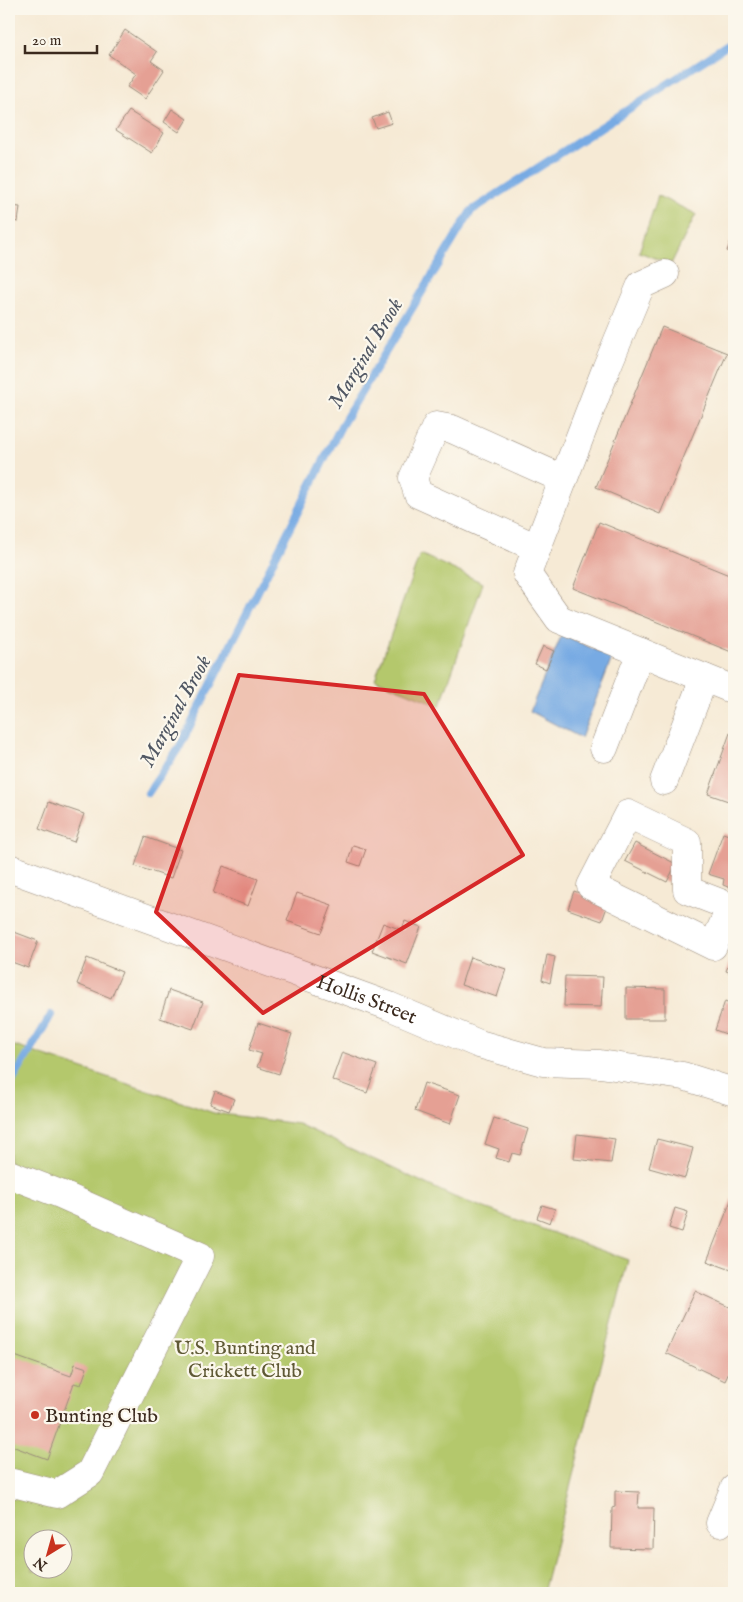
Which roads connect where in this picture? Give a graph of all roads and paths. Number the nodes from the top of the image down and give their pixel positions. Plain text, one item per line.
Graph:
1 (665, 274) dead end
2 (563, 479) junction
3 (537, 548) junction
4 (641, 652) junction
5 (704, 678) junction
6 (734, 690) edge
7 (604, 748) dead end
8 (664, 781) dead end
9 (9, 868) edge
10 (733, 908) edge
11 (734, 1092) edge
12 (9, 1174) edge
13 (9, 1482) edge
14 (734, 1488) edge
15 (720, 1523) dead end

1 - 2 street
2 - 3 street
2 - 3 street
3 - 4 street
4 - 5 street
4 - 7 street
5 - 6 street
5 - 8 street
9 - 11 street, Hollis Street
10 - 10 street
12 - 13 street
14 - 15 street

